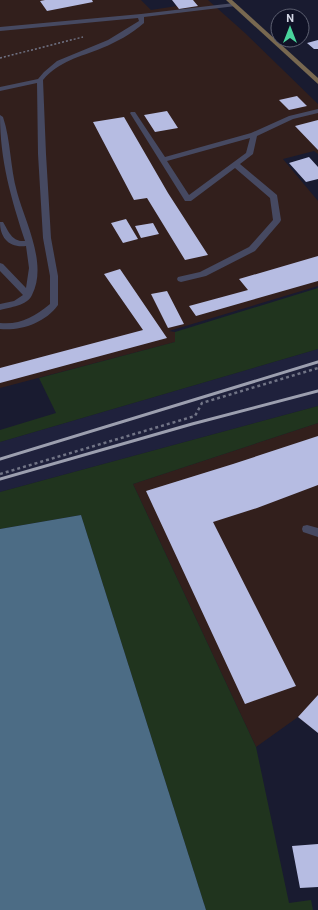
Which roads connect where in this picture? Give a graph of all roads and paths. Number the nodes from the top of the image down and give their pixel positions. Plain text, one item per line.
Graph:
1 (231, 2) edge
2 (141, 16) junction
3 (0, 29) edge
4 (90, 36) dead end
5 (0, 58) edge
6 (40, 80) junction
7 (318, 82) edge
8 (0, 89) edge
9 (318, 111) edge
10 (133, 113) dead end
11 (0, 117) edge
12 (254, 135) junction
13 (163, 160) junction
14 (235, 164) junction
15 (0, 224) edge
16 (30, 243) junction
17 (0, 266) edge
18 (181, 279) dead end
19 (28, 295) junction
20 (0, 307) edge
21 (0, 326) edge
22 (318, 368) edge
23 (0, 474) edge
24 (307, 529) dead end
25 (318, 533) edge

1 - 2 lane
1 - 7 street
2 - 3 lane
2 - 6 lane
4 - 5 path
6 - 8 lane
6 - 21 lane
9 - 12 lane
10 - 13 lane
11 - 16 lane
12 - 13 lane
12 - 14 lane
13 - 14 lane
14 - 18 lane
15 - 16 lane
16 - 19 lane
17 - 19 lane
19 - 20 lane
22 - 23 path
24 - 25 lane

